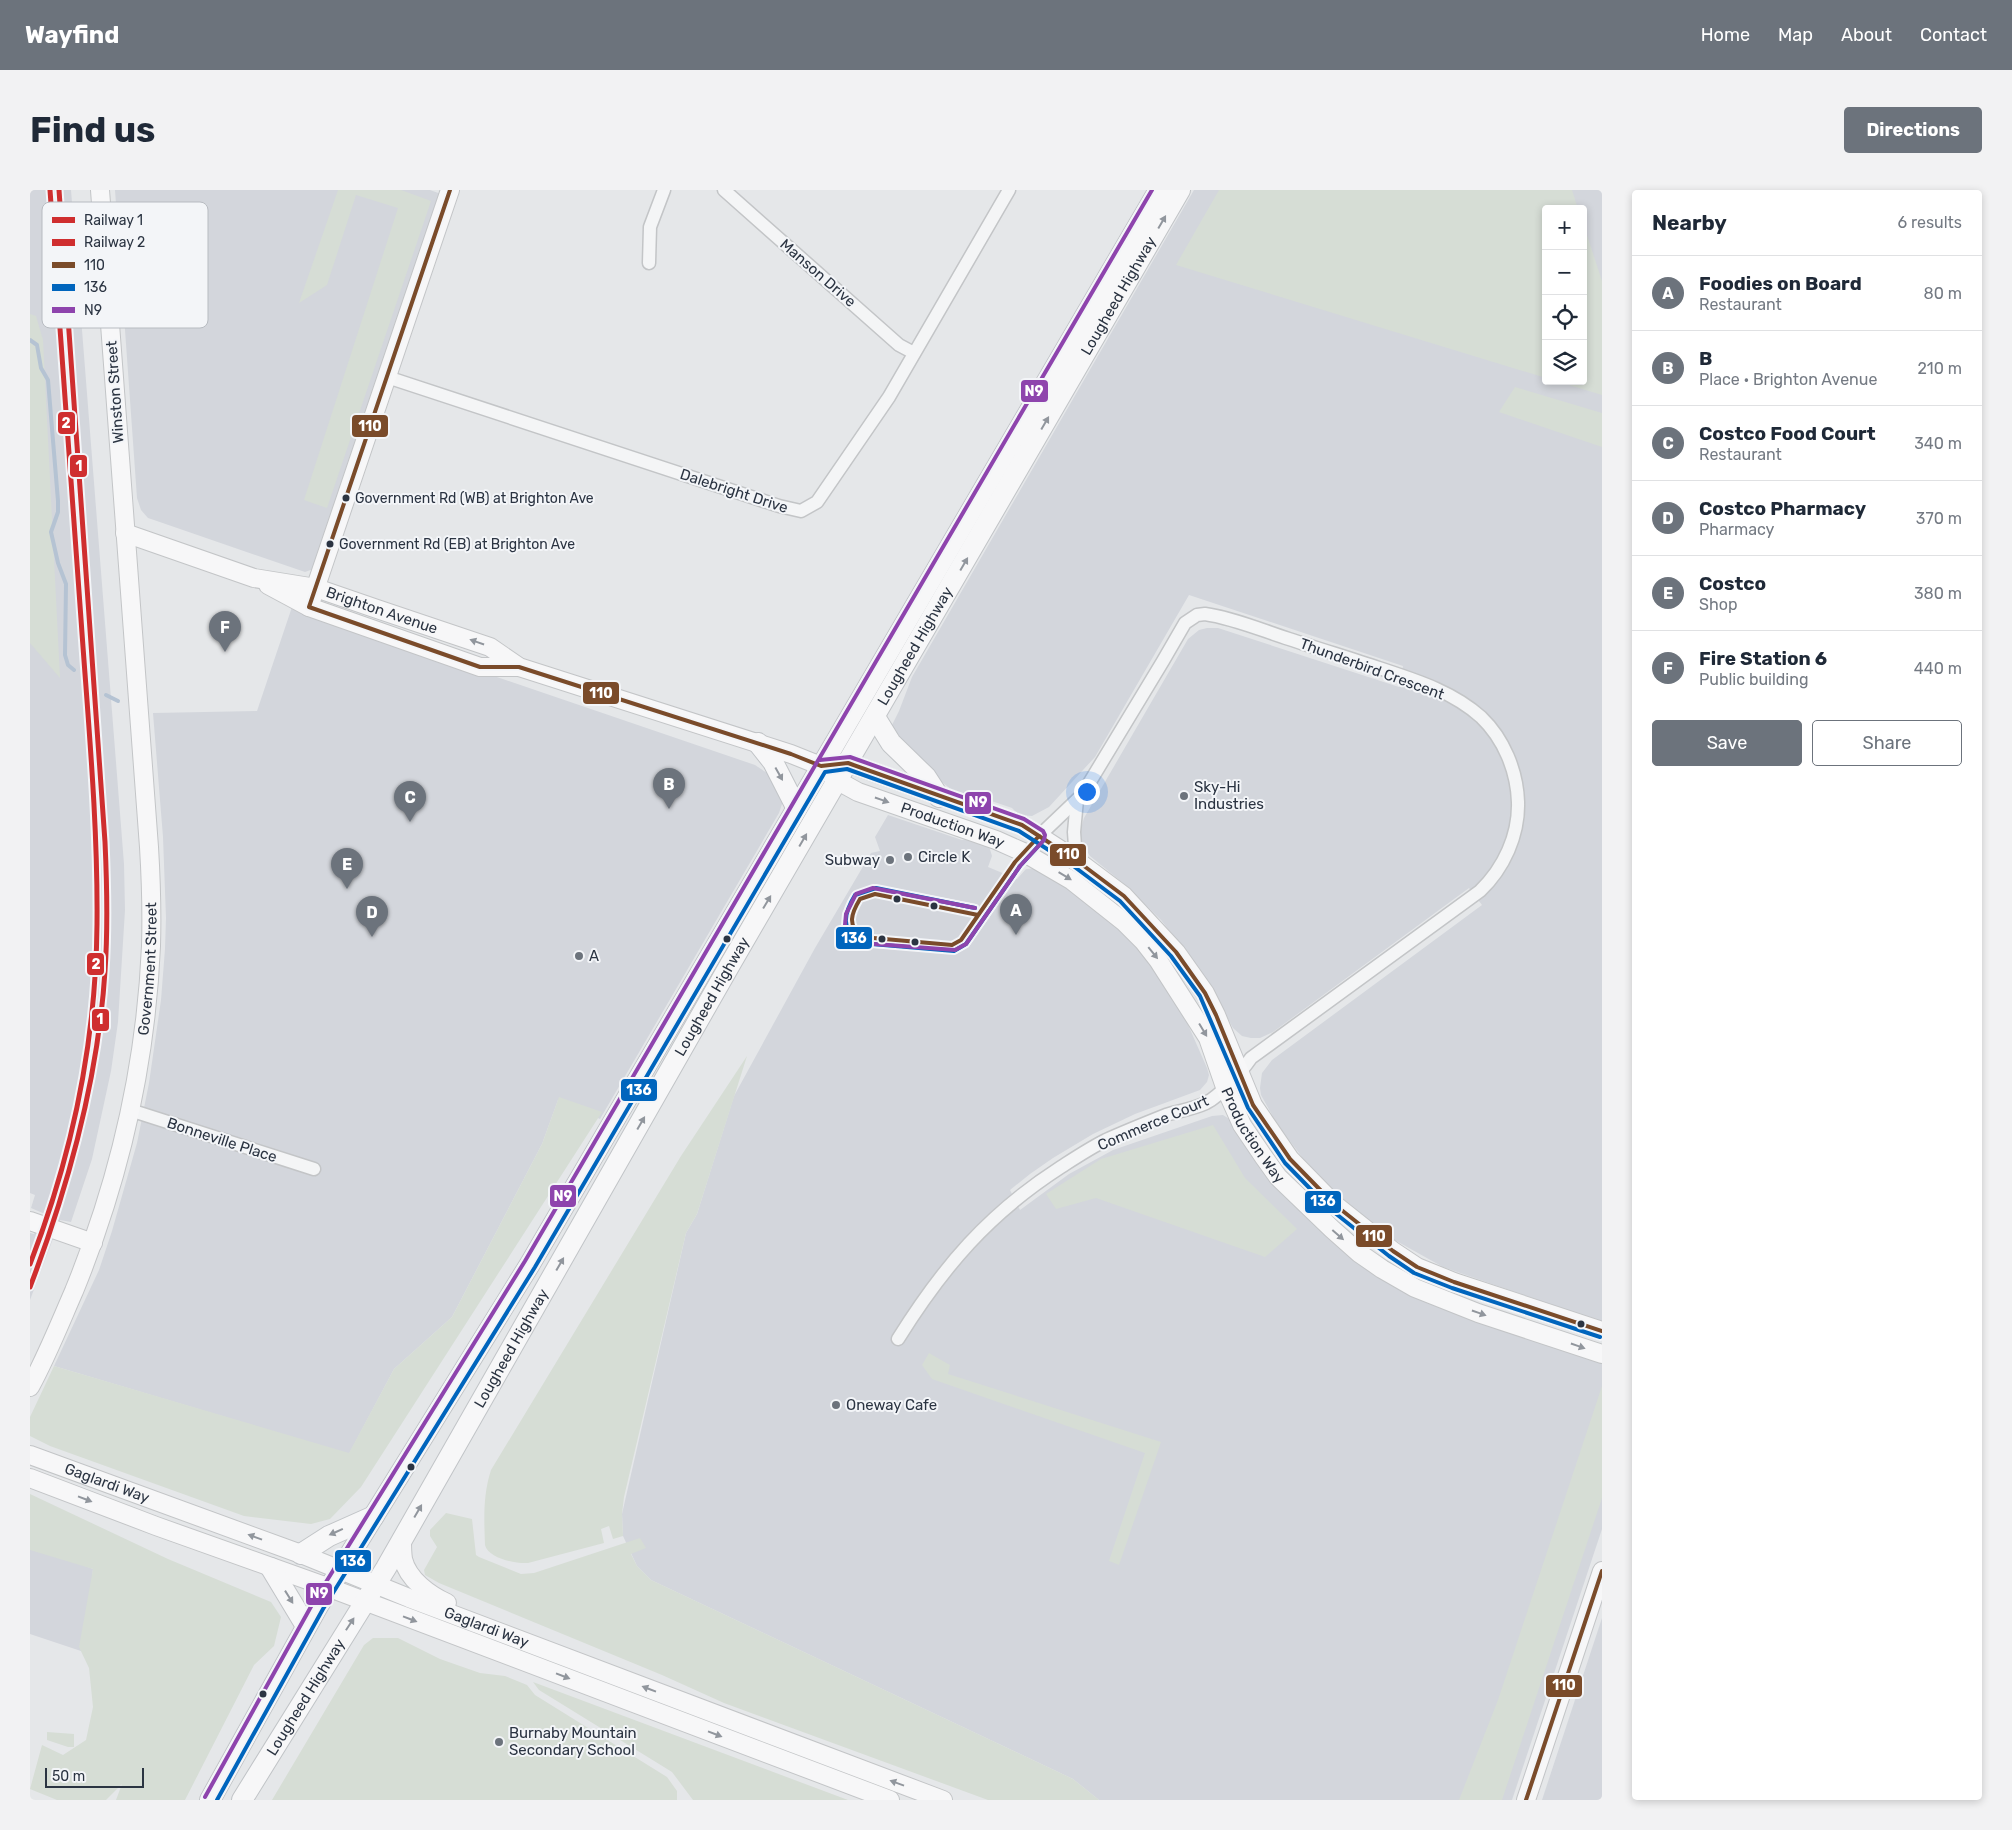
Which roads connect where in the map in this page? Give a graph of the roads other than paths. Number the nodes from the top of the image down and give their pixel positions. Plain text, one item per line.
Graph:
1 (450, 190) edge
2 (664, 190) edge
3 (724, 190) edge
4 (1009, 190) edge
5 (1159, 190) edge
6 (1180, 190) edge
7 (649, 263) dead end
8 (110, 328) edge
9 (914, 354) junction
10 (387, 377) junction
11 (125, 534) junction
12 (254, 578) junction
13 (316, 588) junction
14 (309, 607) junction
15 (519, 667) junction
16 (875, 718) junction
17 (758, 743) junction
18 (848, 763) junction
19 (821, 766) junction
20 (838, 781) junction
21 (939, 797) junction
22 (1077, 800) junction
23 (796, 807) junction
24 (1039, 836) junction
25 (1023, 852) junction
26 (1076, 860) junction
27 (1239, 1074) junction
28 (1225, 1087) junction
29 (130, 1110) junction
30 (314, 1169) dead end
31 (30, 1222) edge
32 (93, 1243) junction
33 (1602, 1331) edge
34 (898, 1339) dead end
35 (1602, 1354) edge
36 (30, 1387) edge
37 (30, 1455) edge
38 (35, 1480) edge
39 (374, 1516) junction
40 (402, 1539) junction
41 (301, 1554) junction
42 (270, 1568) junction
43 (342, 1570) junction
44 (1602, 1571) edge
45 (376, 1584) junction
46 (330, 1588) junction
47 (365, 1602) junction
48 (306, 1626) junction
49 (500, 1632) junction
50 (210, 1800) edge
51 (242, 1800) edge
52 (890, 1800) edge
53 (942, 1800) edge
54 (1526, 1800) edge

1 - 10 street
2 - 7 street
3 - 9 street, Manson Drive
4 - 9 street, Dalebright Drive
5 - 19 main road, Lougheed Highway
16 -> 6 main road, Lougheed Highway
8 - 11 street, Winston Street
9 - 10 street, Dalebright Drive
10 - 13 street
11 - 12 street, Brighton Avenue
11 - 29 street, Government Street
12 - 13 street, Brighton Avenue
12 - 14 street, Brighton Avenue
13 - 14 street
15 -> 13 street, Brighton Avenue
14 - 15 street, Brighton Avenue
15 - 17 street, Brighton Avenue
16 - 18 main road, Lougheed Highway
16 - 21 main road
17 - 19 street, Brighton Avenue
17 -> 23 main road
18 - 19 street, Brighton Avenue
18 - 20 main road, Lougheed Highway
18 - 21 street, Production Way
19 - 20 street, Brighton Avenue
19 - 23 main road, Lougheed Highway
20 -> 25 street, Production Way
40 -> 20 main road, Lougheed Highway
21 - 24 street, Production Way
22 - 24 street, Thunderbird Crescent
22 - 26 street
22 - 27 street, Thunderbird Crescent
23 - 39 main road, Lougheed Highway
24 - 25 street
24 - 26 street, Production Way
25 -> 28 street, Production Way
26 - 27 street, Production Way
27 - 28 street, Commerce Court
27 - 33 street, Production Way
28 - 34 street, Commerce Court
28 -> 35 street, Production Way
29 - 30 street, Bonneville Place
29 - 32 street, Government Street
31 - 32 street
32 - 36 street, Government Street
41 -> 37 street, Gaglardi Way
38 -> 42 street, Gaglardi Way
39 -> 41 main road
39 - 43 main road, Lougheed Highway
40 - 45 main road, Lougheed Highway
40 - 49 street
41 - 43 street, Gaglardi Way
42 - 46 street, Gaglardi Way
42 -> 48 main road
43 - 45 street, Gaglardi Way
43 - 46 main road, Lougheed Highway
44 - 54 street
45 - 47 main road, Lougheed Highway
45 - 49 street, Gaglardi Way
46 - 47 street, Gaglardi Way
46 - 48 main road, Lougheed Highway
51 -> 47 main road, Lougheed Highway
47 -> 52 street, Gaglardi Way
48 - 50 main road, Lougheed Highway
53 -> 49 street, Gaglardi Way

